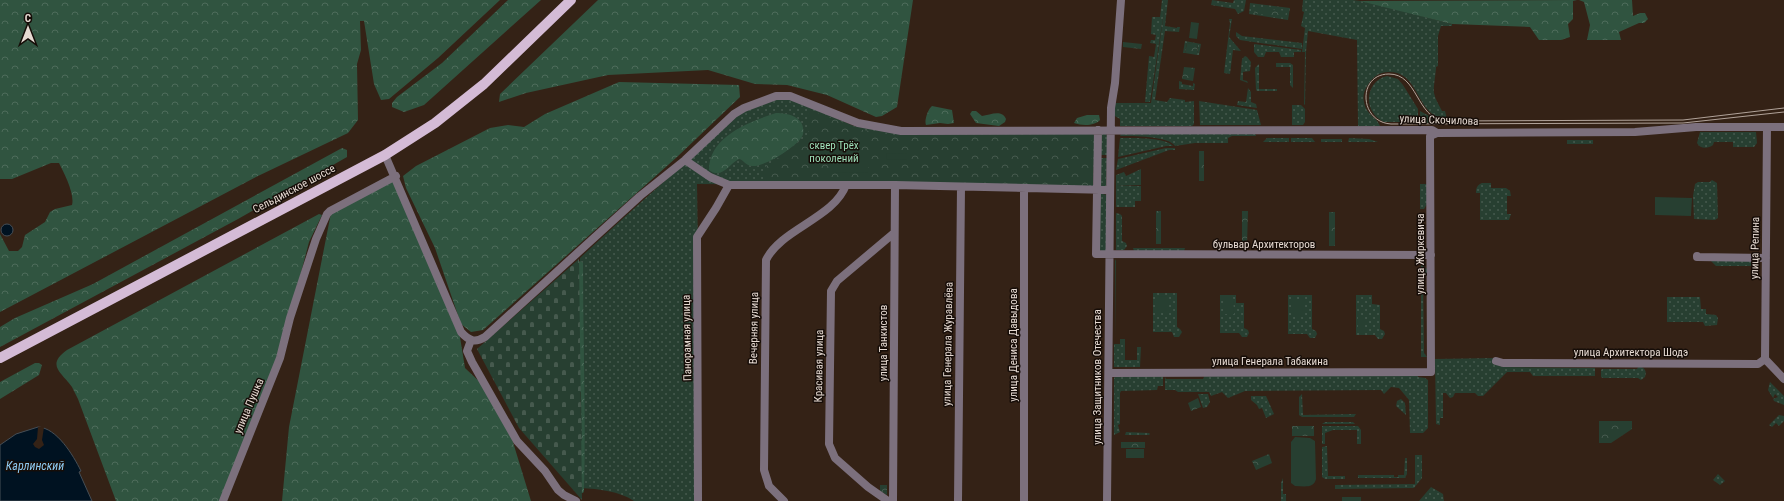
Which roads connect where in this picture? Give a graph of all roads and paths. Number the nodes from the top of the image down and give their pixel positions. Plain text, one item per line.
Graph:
1 (571, 0) edge
2 (1121, 0) edge
3 (1768, 127) junction
4 (1784, 127) edge
5 (1098, 130) junction
6 (1110, 130) junction
7 (1434, 134) junction
8 (385, 155) junction
9 (685, 160) junction
10 (396, 176) junction
11 (729, 185) junction
12 (846, 185) junction
13 (895, 185) junction
14 (961, 186) junction
15 (1024, 188) junction
16 (1096, 189) junction
17 (1110, 190) junction
18 (894, 232) junction
19 (1109, 254) junction
20 (1431, 255) junction
21 (1697, 256) dead end
22 (1766, 258) junction
23 (471, 340) junction
24 (0, 358) edge
25 (1765, 359) junction
26 (1496, 361) dead end
27 (1431, 372) joint
28 (1109, 373) junction
29 (1784, 379) edge
30 (779, 499) edge
31 (223, 501) edge
32 (576, 501) edge
33 (698, 501) edge
34 (888, 501) edge
35 (893, 501) edge
36 (958, 501) edge
37 (1024, 501) edge
38 (1107, 501) edge

1 - 8 main road, Сельдинское шоссе
2 - 6 street, улица Защитников Отечества
3 - 4 street
3 - 7 street, улица Скочилова
3 - 22 street, улица Репина
5 - 6 street, улица Скочилова
5 - 9 street, улица Скочилова
5 - 16 street
6 - 7 street, улица Скочилова
6 - 17 street, улица Защитников Отечества
7 - 20 street, улица Жиркевича
8 - 10 street
8 - 24 main road, Сельдинское шоссе
9 - 11 street
9 - 23 street, улица Скочилова
10 - 23 street
10 - 31 street, улица Пушка
11 - 12 street
11 - 33 street, Панорамная улица
12 - 13 street
12 - 30 street, Вечерняя улица
13 - 14 street
13 - 18 street, улица Танкистов
14 - 15 street
14 - 36 street, улица Генерала Журавлёва
15 - 16 street
15 - 37 street, улица Дениса Давыдова
16 - 17 street
16 - 19 street, бульвар Архитекторов
17 - 19 street, улица Защитников Отечества
18 - 34 street, Красивая улица
18 - 35 street, улица Танкистов
19 - 20 street, бульвар Архитекторов
19 - 28 street, улица Защитников Отечества
20 - 27 street, улица Жиркевича
21 - 22 street
22 - 25 street, улица Репина
23 - 32 street
25 - 26 street, улица Архитектора Шодэ
25 - 29 street
27 - 28 street, улица Генерала Табакина
28 - 38 street, улица Защитников Отечества

